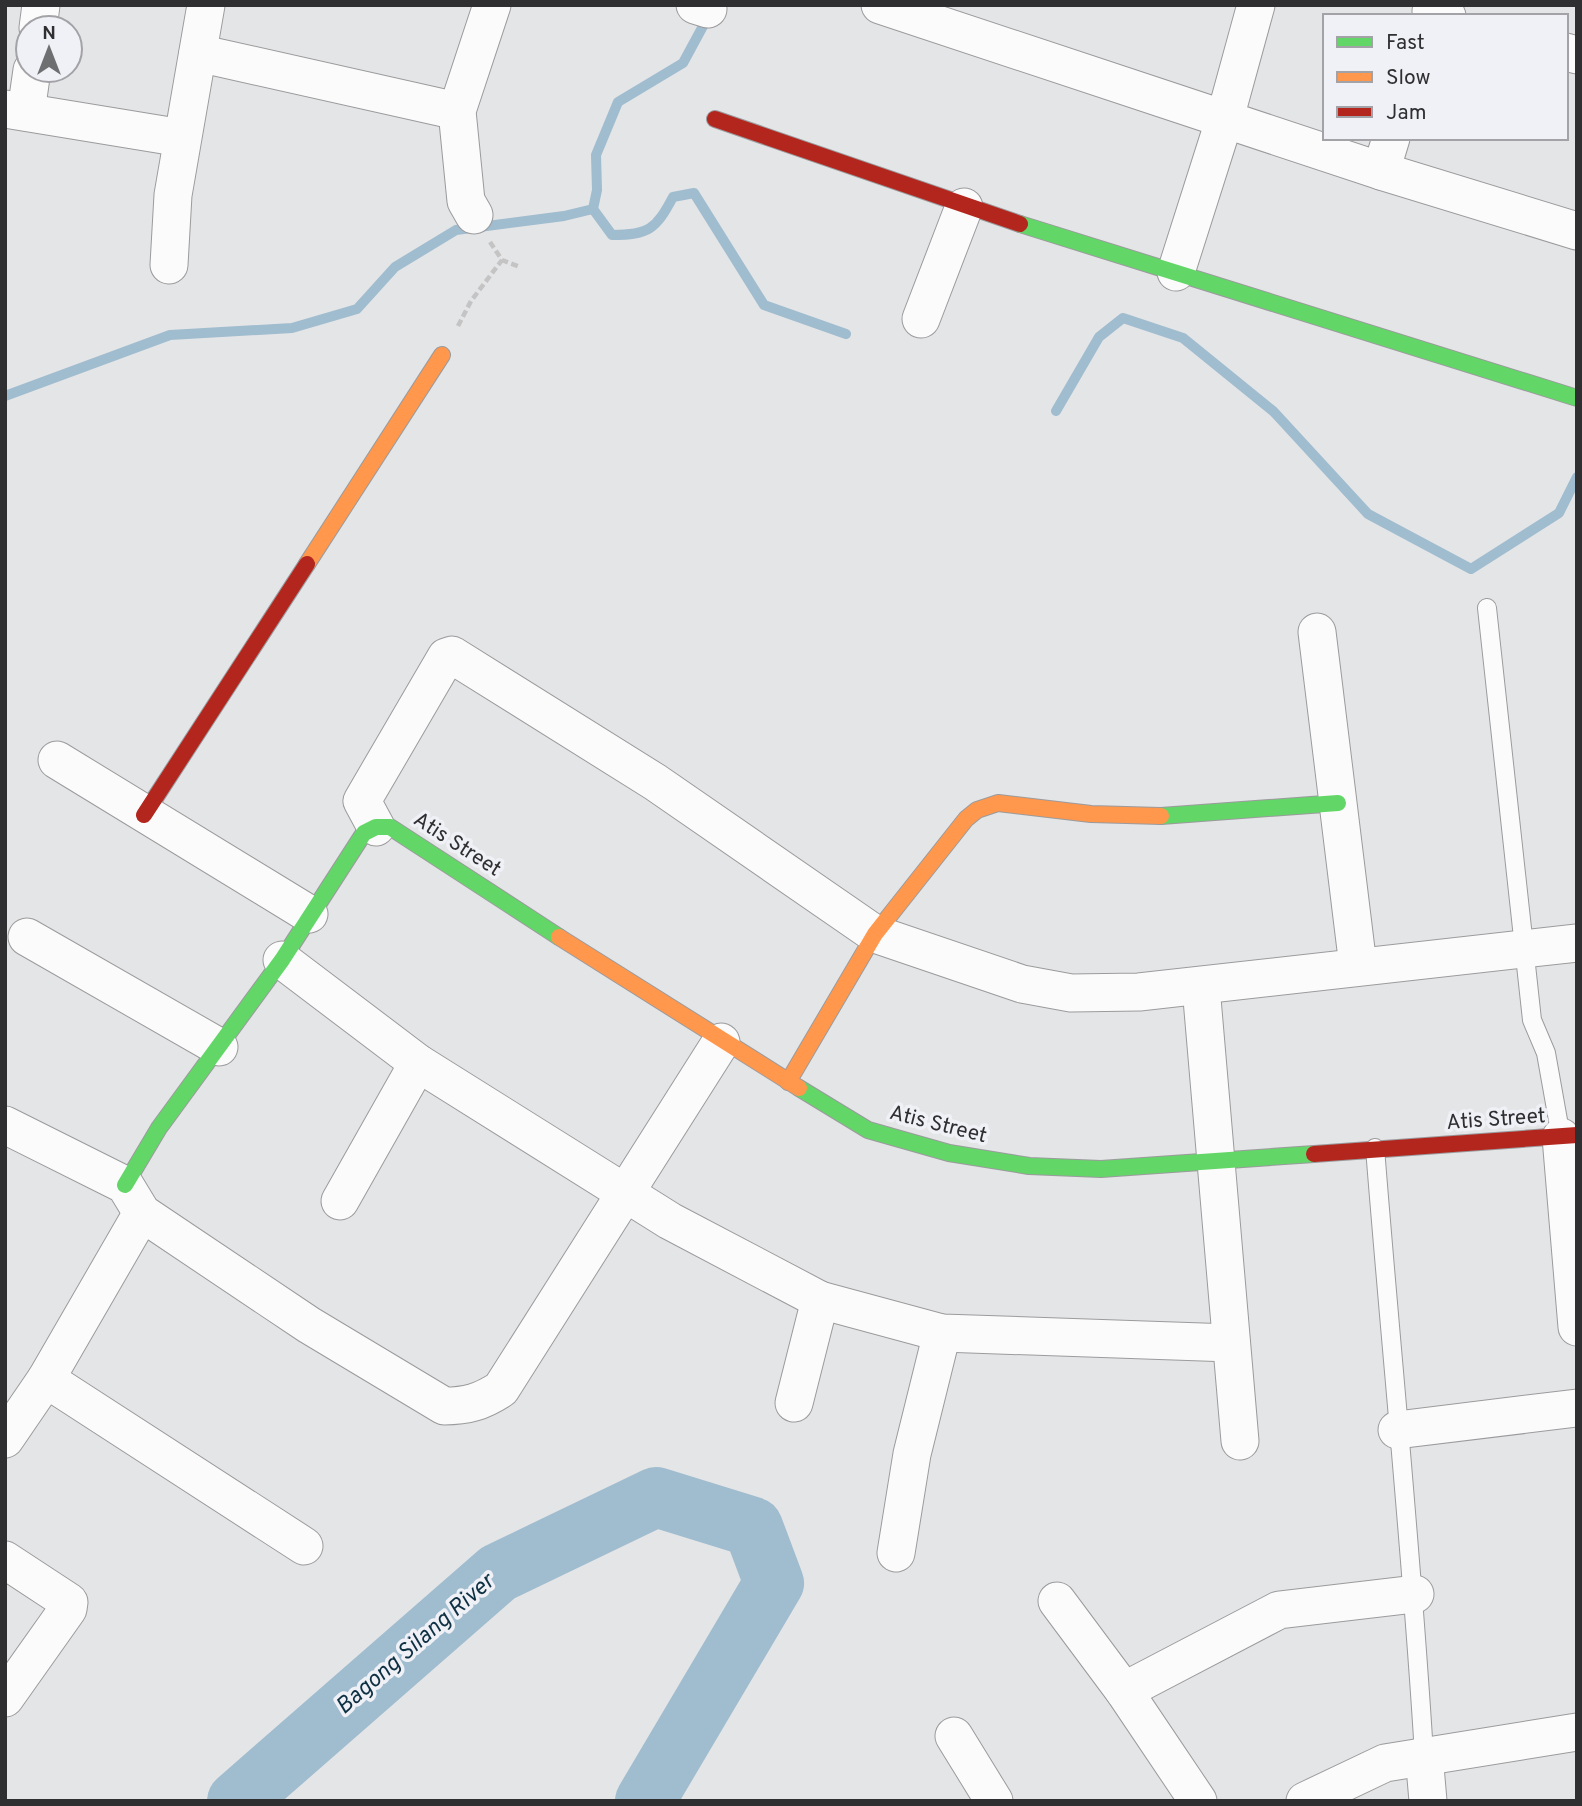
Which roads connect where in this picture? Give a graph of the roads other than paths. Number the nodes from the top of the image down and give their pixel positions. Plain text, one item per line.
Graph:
1 (206, 5) edge
2 (492, 5) edge
3 (880, 5) edge
4 (1256, 5) edge
5 (198, 53) junction
6 (26, 84) edge
7 (16, 110) edge
8 (457, 111) junction
9 (715, 118) dead end
10 (1225, 118) junction
11 (182, 138) junction
12 (1386, 155) edge
13 (964, 207) junction
14 (478, 224) road end
15 (1577, 231) edge
16 (169, 265) dead end
17 (1176, 272) junction
18 (921, 319) dead end
19 (442, 355) road end
20 (1577, 398) edge
21 (1487, 608) dead end
22 (1317, 632) dead end
23 (57, 760) dead end
24 (1338, 803) junction
25 (144, 815) junction
26 (376, 827) junction
27 (309, 914) junction
28 (875, 934) junction
29 (27, 937) dead end
30 (1577, 943) edge
31 (1527, 947) junction
32 (282, 960) junction
33 (1358, 966) junction
34 (1201, 987) junction
35 (722, 1042) junction
36 (219, 1047) junction
37 (418, 1063) junction
38 (788, 1082) junction
39 (7, 1130) edge
40 (1569, 1136) edge
41 (1375, 1148) junction
42 (1214, 1161) junction
43 (627, 1192) junction
44 (133, 1199) junction
45 (340, 1201) dead end
46 (820, 1300) junction
47 (1576, 1314) edge
48 (1577, 1327) edge
49 (942, 1333) junction
50 (1230, 1343) junction
51 (46, 1379) junction
52 (794, 1403) dead end
53 (1577, 1408) edge
54 (1397, 1430) junction
55 (5, 1439) edge
56 (1240, 1441) dead end
57 (303, 1546) dead end
58 (896, 1553) dead end
59 (5, 1560) edge
60 (1415, 1594) junction
61 (1058, 1601) dead end
62 (1124, 1691) junction
63 (5, 1698) edge
64 (1577, 1732) edge
65 (954, 1736) dead end
66 (1424, 1755) junction
67 (993, 1801) edge
68 (1198, 1801) edge
69 (1305, 1801) edge
70 (1428, 1801) edge

1 - 5 street
2 - 8 street
3 - 10 street
4 - 10 street
5 - 8 street
5 - 11 street
6 - 7 street
7 - 11 street
8 - 14 street
9 - 13 street
10 - 12 street
10 - 17 street
11 - 16 street
12 - 15 street
13 - 17 street
13 - 18 street
17 - 20 street
19 - 25 street
21 - 31 lane
22 - 24 street
23 - 25 street
24 - 28 street
24 - 33 street
25 - 27 street
26 - 27 street
26 - 28 street
26 - 35 street, Atis Street
27 - 32 street
28 - 34 street
28 - 38 street
29 - 36 street
30 - 31 street
31 - 33 street
31 - 40 lane
32 - 36 street
32 - 37 street
33 - 34 street
34 - 42 street
35 - 38 street, Atis Street
35 - 43 street
36 - 44 street
37 - 43 street
37 - 45 street
38 - 42 street, Atis Street
39 - 44 street
40 - 41 street, Atis Street
40 - 47 street
41 - 42 street, Atis Street
41 - 54 lane
42 - 50 street
43 - 44 street
43 - 46 street
44 - 51 street
46 - 49 street
46 - 52 street
47 - 48 street
49 - 50 street
49 - 58 street
50 - 56 street
51 - 55 street
51 - 57 street
53 - 54 street
54 - 60 lane
59 - 63 street
60 - 62 street
60 - 66 lane
61 - 62 street
62 - 68 street
64 - 66 street
65 - 67 street
66 - 69 street
66 - 70 street

